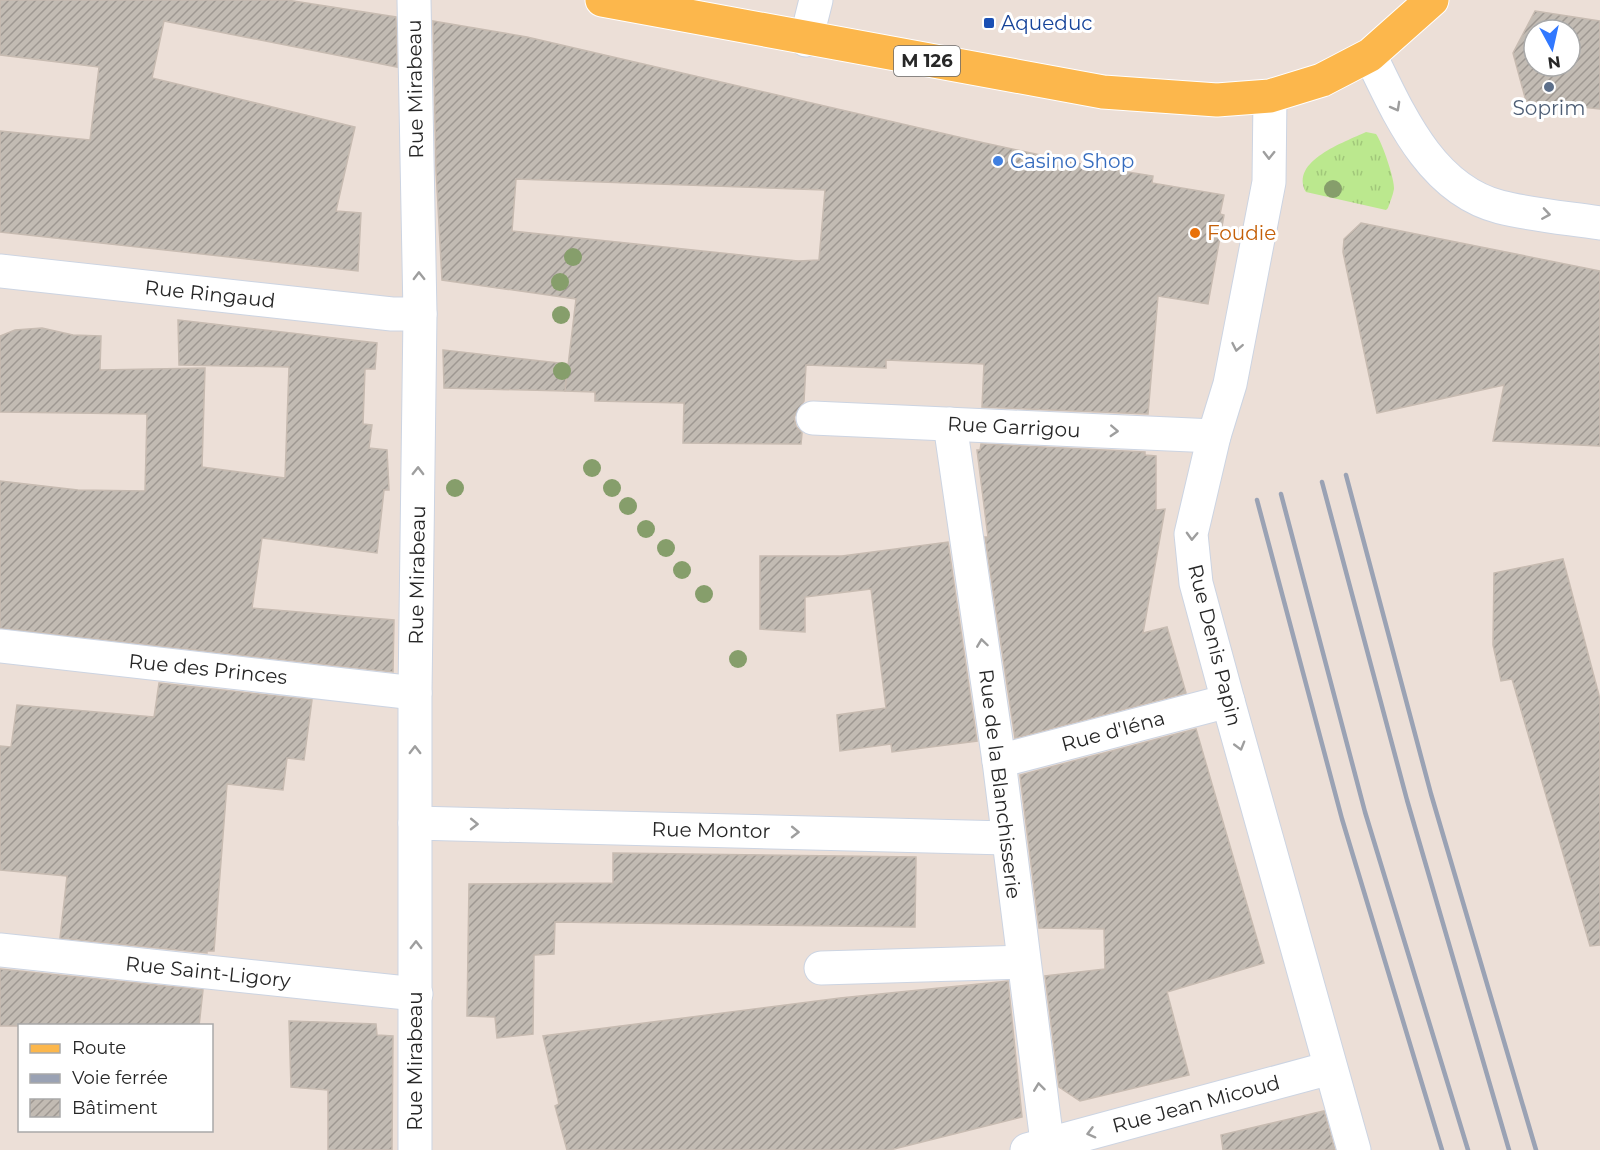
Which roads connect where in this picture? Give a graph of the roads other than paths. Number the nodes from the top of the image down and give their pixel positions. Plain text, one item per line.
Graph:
1 (414, 0) edge
2 (602, 0) edge
3 (816, 0) edge
4 (1432, 0) edge
5 (806, 40) junction
6 (1370, 55) junction
7 (1262, 98) junction
8 (1600, 223) edge
9 (0, 271) edge
10 (420, 314) junction
11 (813, 418) dead end
12 (950, 424) junction
13 (1214, 436) junction
14 (0, 646) edge
15 (415, 693) junction
16 (1227, 701) junction
17 (999, 761) junction
18 (416, 823) junction
19 (1007, 838) junction
20 (0, 950) edge
21 (1023, 962) junction
22 (821, 968) dead end
23 (416, 994) junction
24 (1330, 1068) junction
25 (1040, 1148) edge
26 (415, 1150) edge
27 (1353, 1150) edge

10 -> 1 street, Rue Mirabeau
2 - 5 main road, M 126
3 - 5 street
4 - 6 main road, M 126
5 - 7 main road, M 126
6 - 7 main road, M 126
6 -> 8 street
7 -> 13 street, Rue Denis Papin
9 - 10 street, Rue Ringaud
15 -> 10 street, Rue Mirabeau
11 - 12 street, Rue Garrigou
12 -> 13 street, Rue Garrigou
17 -> 12 street, Rue de la Blanchisserie
13 -> 16 street, Rue Denis Papin
14 - 15 street, Rue des Princes
18 -> 15 street, Rue Mirabeau
16 - 17 street, Rue d'Iéna
16 -> 24 street, Rue Denis Papin
17 - 19 street, Rue de la Blanchisserie
18 -> 19 street, Rue Montor
23 -> 18 street, Rue Mirabeau
19 - 21 street, Rue de la Blanchisserie
20 - 23 street, Rue Saint-Ligory
21 - 22 street
25 -> 21 street, Rue de la Blanchisserie
23 - 26 street, Rue Mirabeau
24 -> 25 street, Rue Jean Micoud
24 - 27 street, Rue Denis Papin

